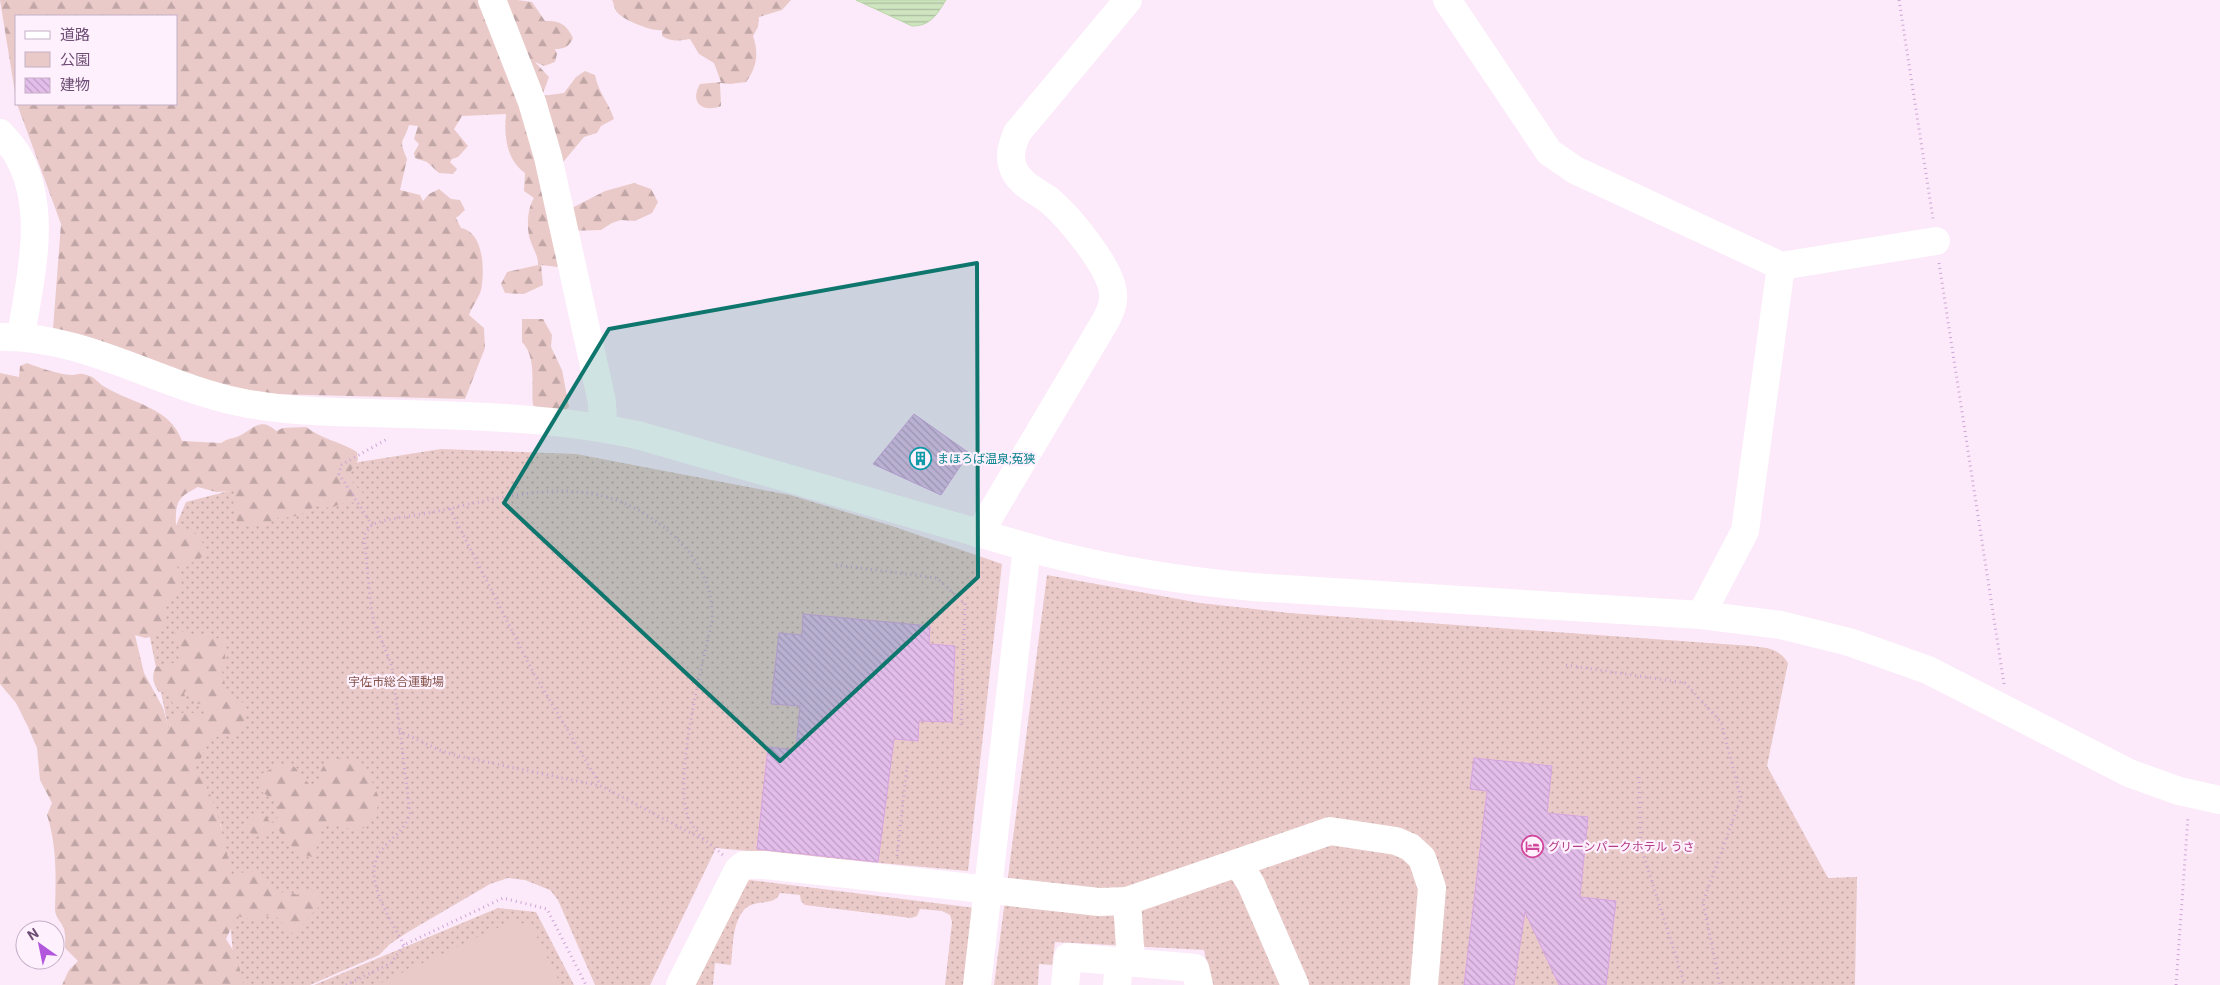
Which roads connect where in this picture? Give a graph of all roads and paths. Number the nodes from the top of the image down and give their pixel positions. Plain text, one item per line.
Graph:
1 (492, 0) edge
2 (1128, 0) edge
3 (1447, 0) edge
4 (1899, 0) edge
5 (0, 133) edge
6 (1936, 241) junction
7 (1781, 266) junction
8 (10, 337) edge
9 (603, 428) junction
10 (397, 433) dead end
11 (450, 509) junction
12 (372, 525) junction
13 (979, 534) junction
14 (1027, 547) junction
15 (836, 565) dead end
16 (1701, 615) junction
17 (1566, 665) dead end
18 (2008, 710) junction
19 (961, 727) dead end
20 (399, 730) junction
21 (907, 766) dead end
22 (1639, 777) dead end
23 (601, 786) junction
24 (2190, 794) junction
25 (2220, 800) edge
26 (710, 844) junction
27 (896, 860) dead end
28 (1238, 863) junction
29 (738, 870) junction
30 (989, 891) junction
31 (1127, 901) junction
32 (404, 945) junction
33 (1123, 970) edge
34 (1170, 975) edge
35 (346, 985) edge
36 (586, 985) edge
37 (680, 985) edge
38 (977, 985) edge
39 (1065, 985) edge
40 (1199, 985) edge
41 (1295, 985) edge
42 (1424, 985) edge
43 (1685, 985) edge
44 (1720, 985) edge
45 (2176, 985) edge

1 - 9 street
2 - 13 street
3 - 7 street
4 - 6 path
5 - 8 street
6 - 7 street
6 - 18 path
7 - 16 street
8 - 9 street
9 - 13 street
10 - 12 path
11 - 12 path
11 - 23 path
11 - 26 path
12 - 20 path
13 - 14 street
14 - 16 street
14 - 30 street
15 - 19 path
16 - 18 street
17 - 44 path
18 - 24 street
20 - 23 path
20 - 32 path
21 - 27 path
22 - 43 path
23 - 26 path
24 - 25 street
24 - 45 path
26 - 29 path
28 - 31 street
28 - 41 street
28 - 42 street
29 - 30 street
29 - 37 street
30 - 31 street
30 - 38 street
31 - 33 street
32 - 35 path
32 - 36 path
33 - 34 street
33 - 39 street
34 - 40 street

